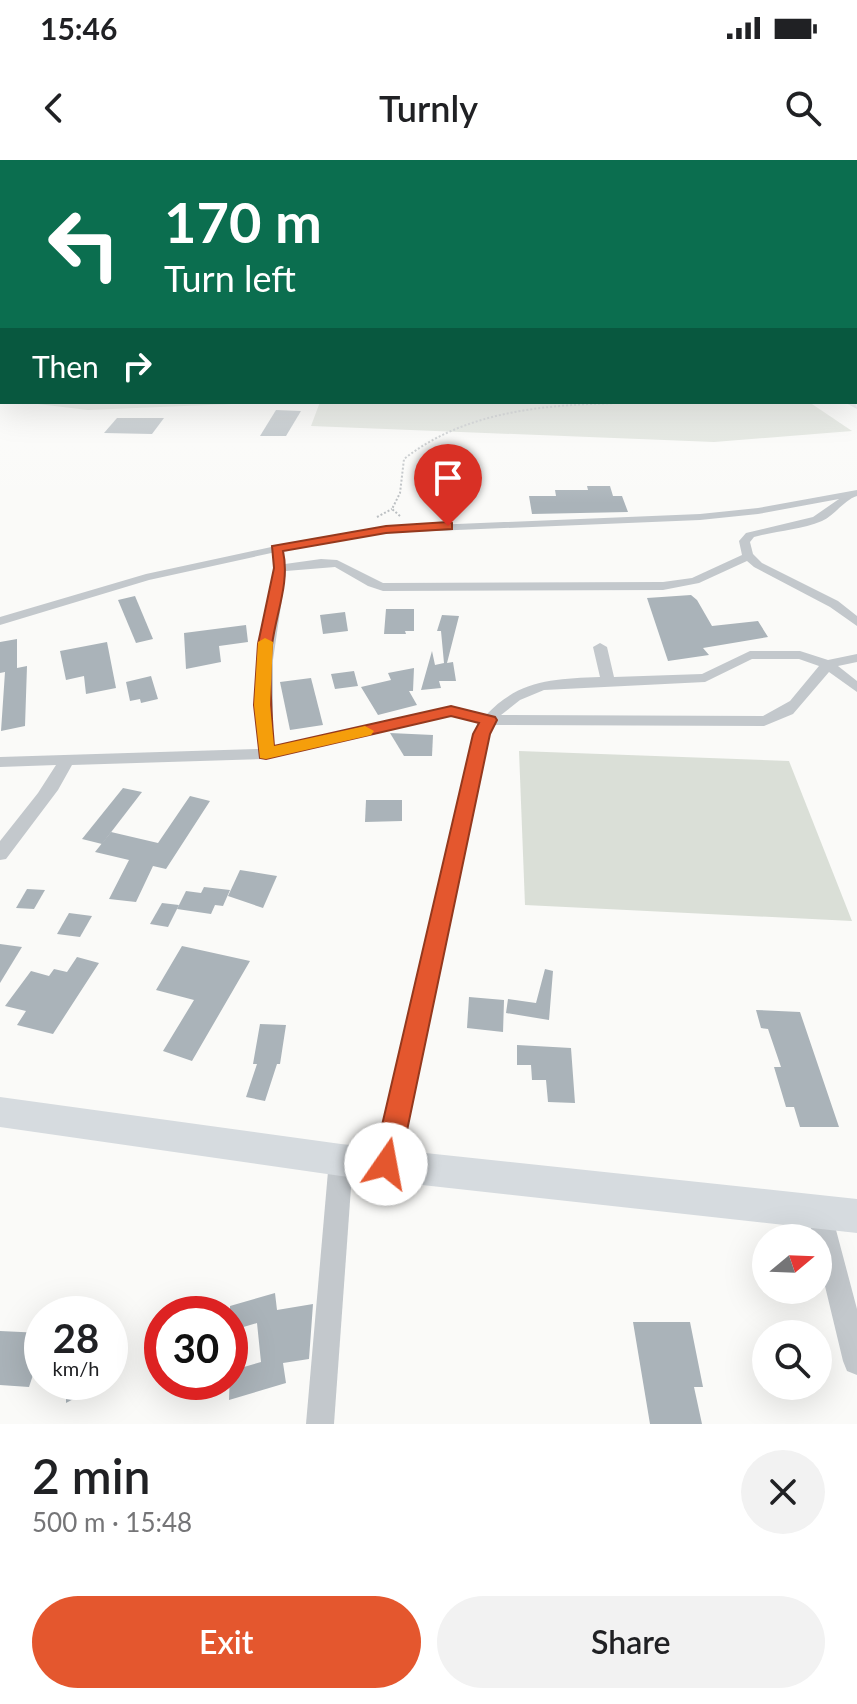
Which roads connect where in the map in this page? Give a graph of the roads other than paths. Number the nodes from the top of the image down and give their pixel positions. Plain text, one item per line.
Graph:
1 (853, 494) edge
2 (276, 549) junction
3 (747, 557) junction
4 (281, 568) junction
5 (0, 621) edge
6 (857, 622) edge
7 (600, 647) dead end
8 (857, 658) edge
9 (829, 665) junction
10 (608, 681) junction
11 (857, 688) edge
12 (489, 720) junction
13 (266, 754) junction
14 (66, 761) junction
15 (0, 762) edge
16 (0, 854) edge
17 (0, 1112) edge
18 (341, 1160) junction
19 (386, 1164) junction
20 (819, 1210) junction
21 (857, 1216) edge
22 (857, 1361) edge
23 (320, 1424) edge

1 - 2 street
1 - 3 street
2 - 4 street
2 - 5 street
3 - 4 street
3 - 6 street
4 - 13 street
7 - 10 street
8 - 9 street
9 - 10 street
9 - 11 street
9 - 12 street
10 - 12 street
12 - 13 street
12 - 19 street
13 - 14 street
14 - 15 street
14 - 16 street
17 - 18 street
18 - 19 street
18 - 23 street
19 - 20 street
20 - 21 street
20 - 22 street

